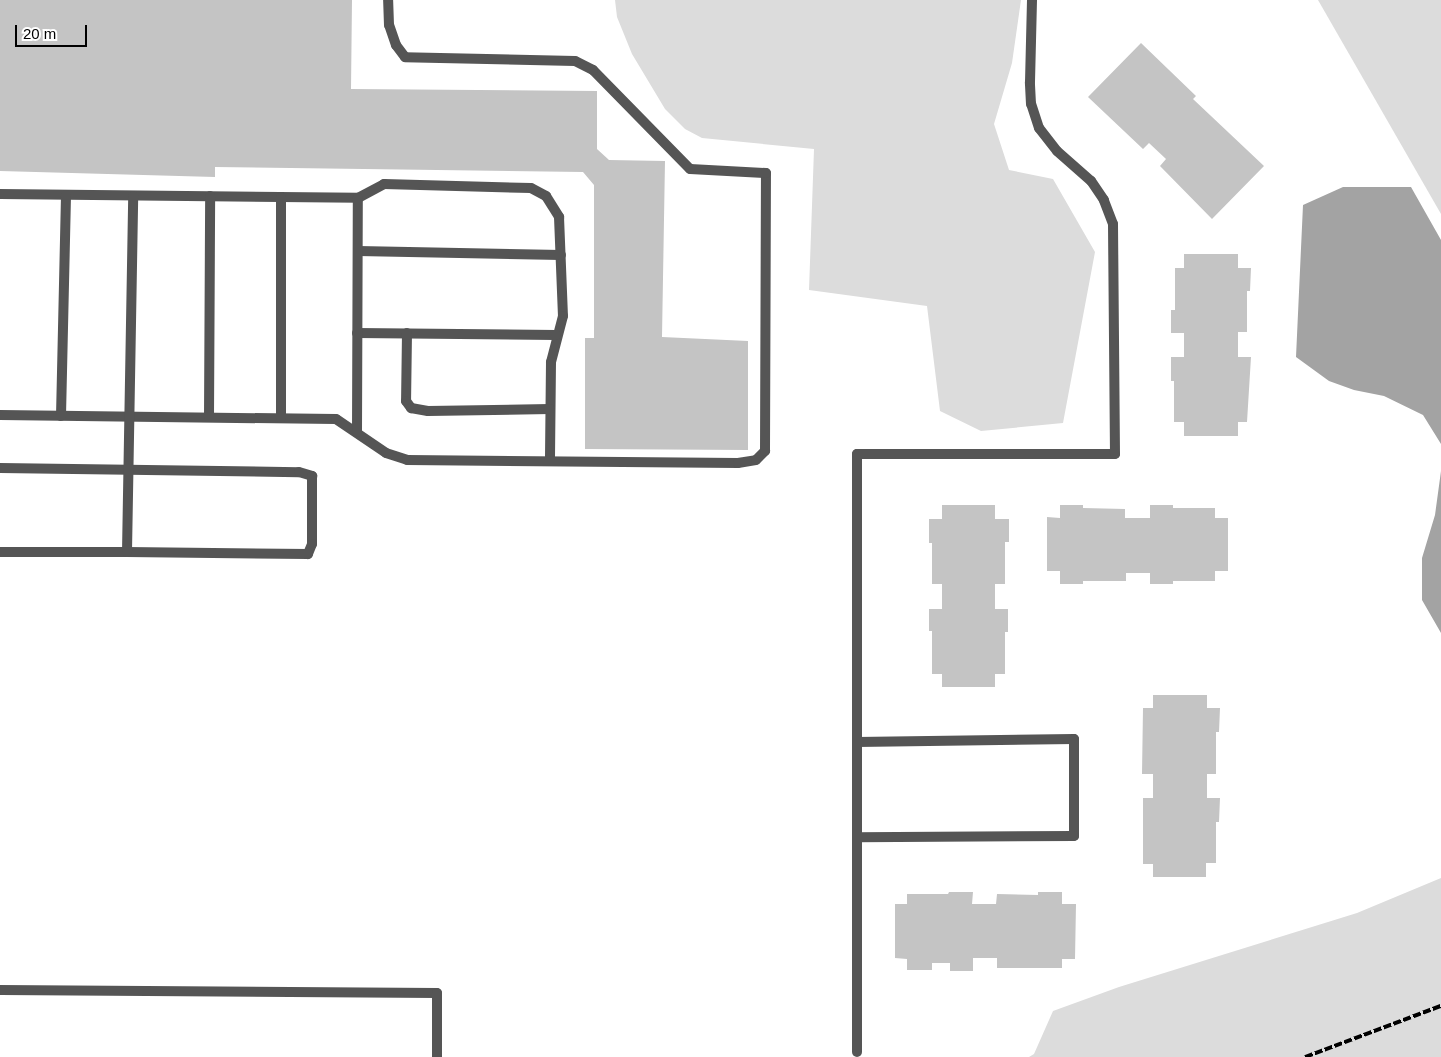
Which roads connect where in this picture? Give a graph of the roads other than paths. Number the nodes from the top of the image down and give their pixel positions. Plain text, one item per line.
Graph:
1 (388, 0) edge
2 (1032, 0) edge
3 (0, 194) edge
4 (66, 195) junction
5 (133, 196) junction
6 (210, 196) junction
7 (281, 197) junction
8 (358, 198) junction
9 (358, 251) junction
10 (561, 255) junction
11 (357, 333) junction
12 (407, 333) junction
13 (556, 335) junction
14 (550, 409) junction
15 (0, 415) edge
16 (61, 416) junction
17 (128, 417) junction
18 (209, 418) junction
19 (280, 418) junction
20 (357, 432) junction
21 (550, 461) junction
22 (0, 468) edge
23 (127, 470) junction
24 (0, 552) edge
25 (127, 552) junction
26 (856, 742) junction
27 (857, 837) junction
28 (0, 990) edge
29 (857, 1052) dead end
30 (437, 1057) edge

1 - 21 lane
2 - 26 lane
3 - 4 lane
4 - 5 lane
4 - 16 lane
5 - 6 lane
5 - 17 lane
6 - 7 lane
6 - 18 lane
7 - 8 lane
7 - 19 lane
8 - 9 lane
8 - 10 lane
9 - 10 lane
9 - 11 lane
10 - 13 lane
11 - 12 lane
11 - 20 lane
12 - 13 lane
12 - 14 lane
13 - 14 lane
14 - 21 lane
15 - 16 lane
16 - 17 lane
17 - 18 lane
17 - 23 lane
18 - 19 lane
19 - 20 lane
20 - 21 lane
22 - 23 lane
23 - 25 lane
23 - 25 lane
24 - 25 lane
26 - 27 lane
26 - 27 lane
27 - 29 lane
28 - 30 lane

